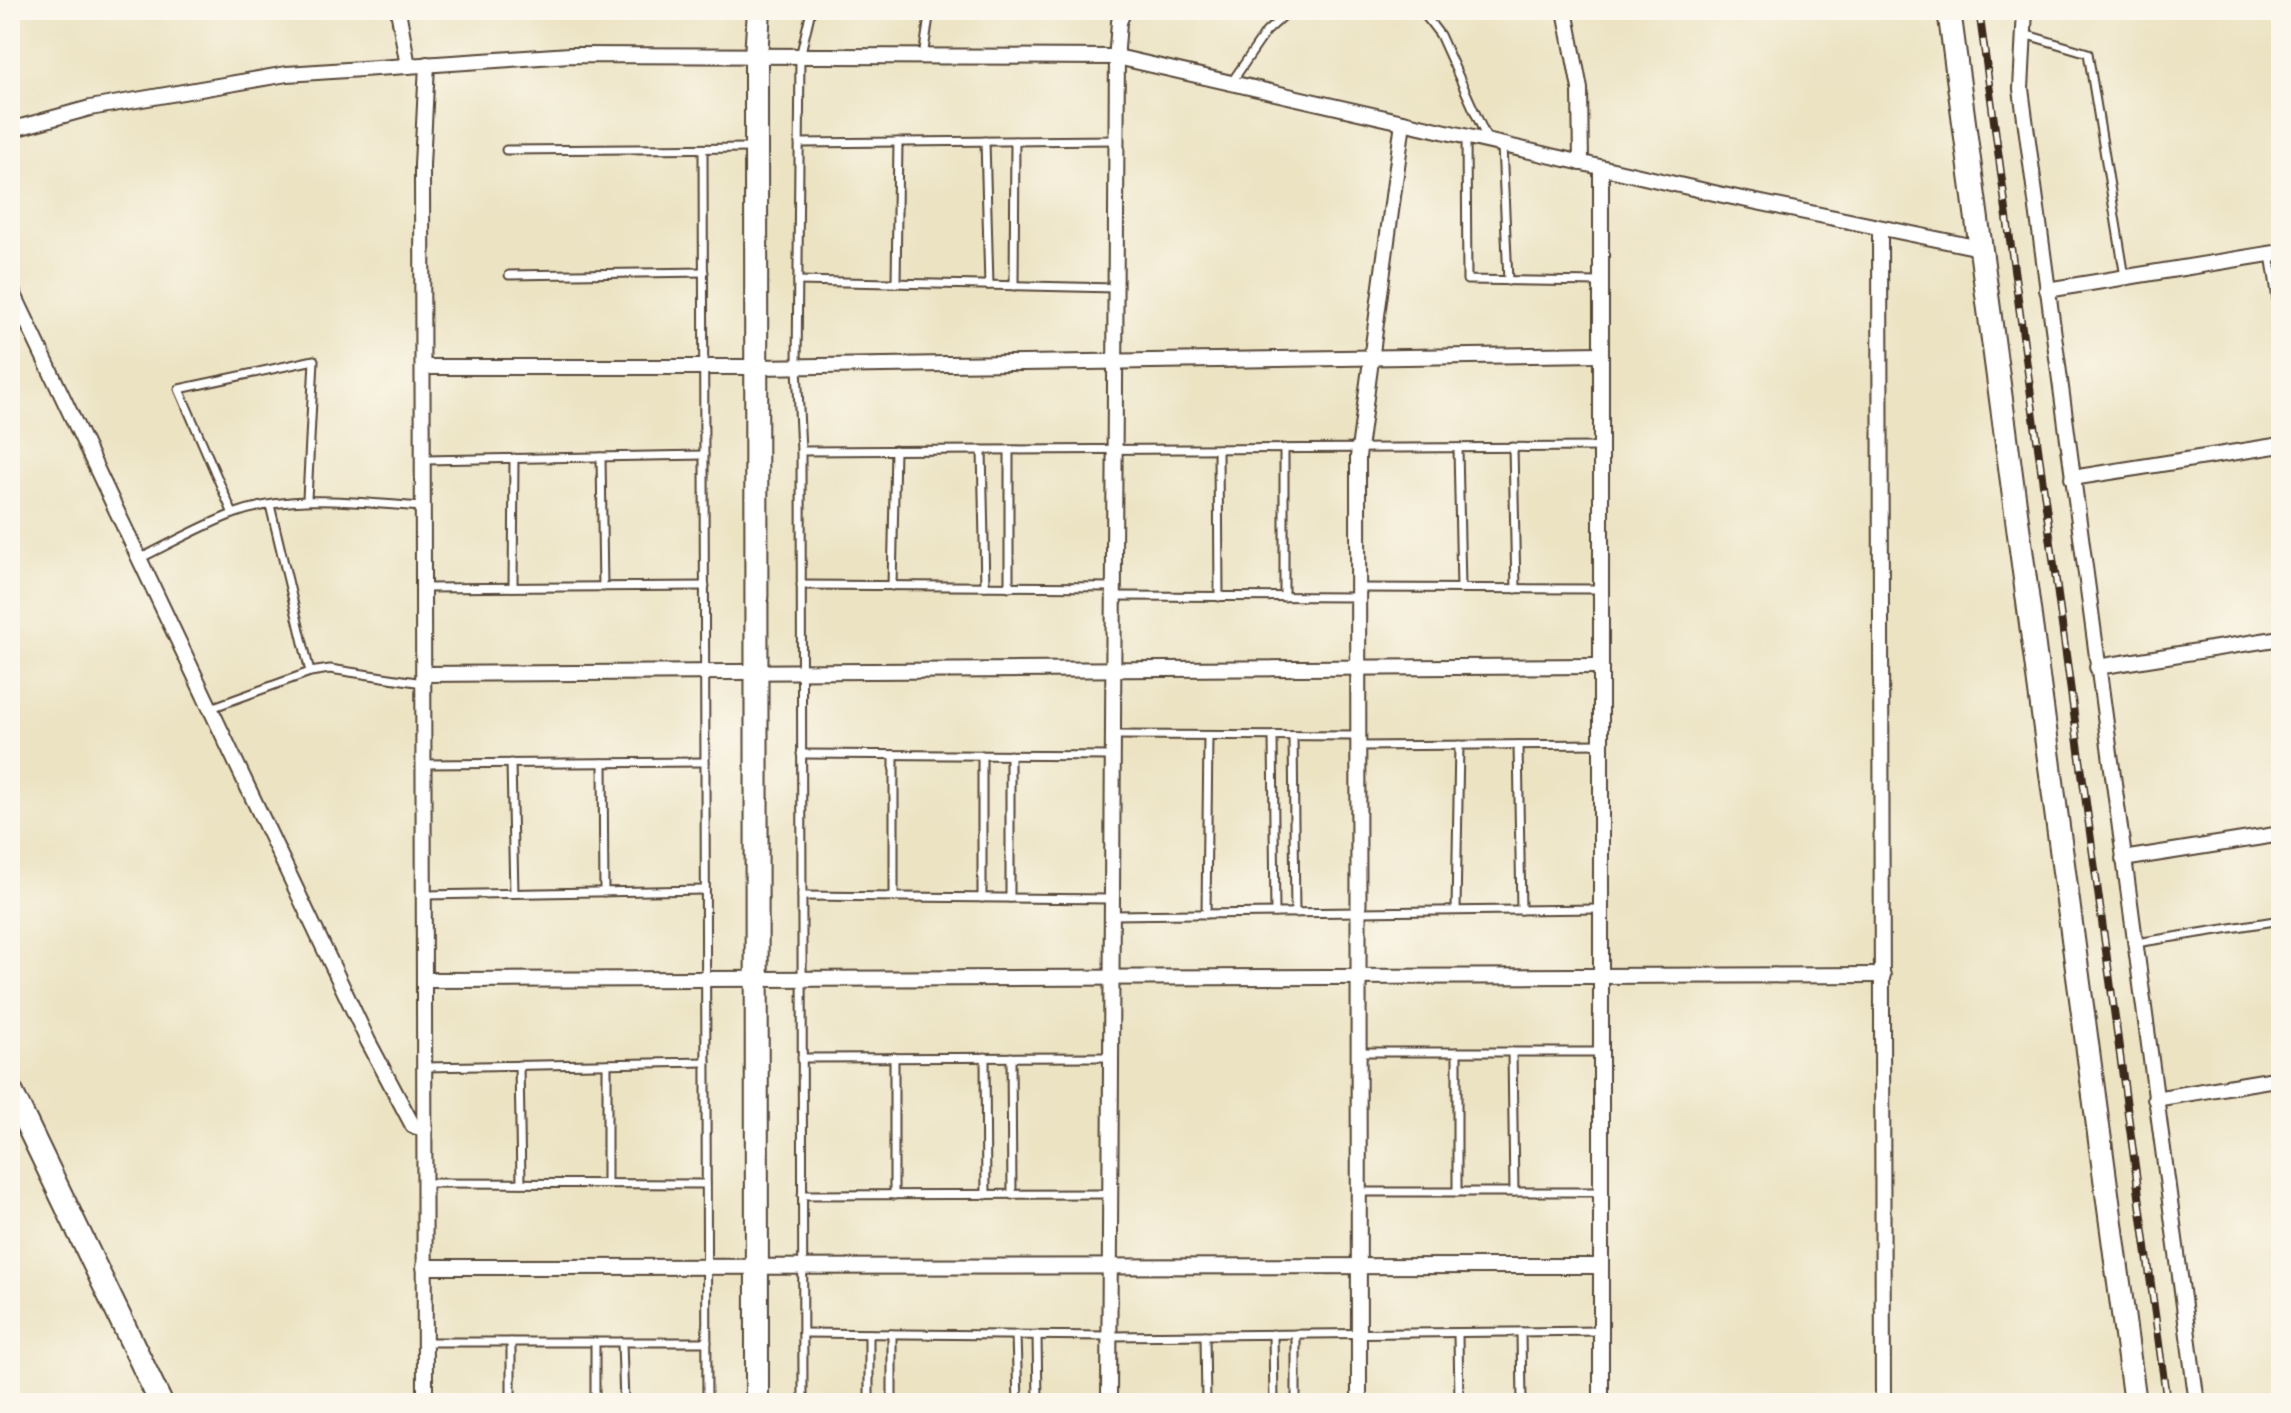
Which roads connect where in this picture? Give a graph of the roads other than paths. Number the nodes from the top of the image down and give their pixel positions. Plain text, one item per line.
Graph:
1 (398, 10) edge
2 (759, 10) edge
3 (811, 10) edge
4 (930, 10) edge
5 (1124, 10) edge
6 (1290, 10) edge
7 (1421, 10) edge
8 (1565, 10) edge
9 (1949, 10) edge
10 (2025, 10) edge
11 (2023, 33) junction
12 (756, 57) junction
13 (800, 57) junction
14 (923, 57) junction
15 (1117, 57) junction
16 (427, 64) junction
17 (408, 66) junction
18 (1231, 83) junction
19 (1403, 122) junction
20 (10, 130) edge
21 (1466, 137) junction
22 (1118, 140) junction
23 (985, 141) junction
24 (1015, 141) junction
25 (898, 142) junction
26 (799, 143) junction
27 (1495, 144) junction
28 (756, 148) junction
29 (703, 149) junction
30 (506, 150) dead end
31 (1581, 163) junction
32 (1601, 168) junction
33 (1880, 228) junction
34 (1980, 248) junction
35 (2276, 253) edge
36 (704, 272) junction
37 (509, 275) dead end
38 (2125, 277) junction
39 (798, 281) junction
40 (1508, 281) junction
41 (1601, 282) junction
42 (896, 283) junction
43 (989, 285) junction
44 (10, 286) edge
45 (1014, 286) junction
46 (1117, 288) junction
47 (2047, 290) junction
48 (2281, 326) edge
49 (1601, 354) junction
50 (1371, 358) junction
51 (1116, 362) junction
52 (424, 367) junction
53 (704, 367) junction
54 (757, 367) junction
55 (797, 367) junction
56 (2281, 445) edge
57 (1513, 447) junction
58 (1601, 447) junction
59 (1284, 448) junction
60 (1359, 448) junction
61 (1458, 448) junction
62 (1115, 449) junction
63 (1218, 449) junction
64 (895, 450) junction
65 (982, 450) junction
66 (1009, 450) junction
67 (801, 451) junction
68 (704, 455) junction
69 (601, 457) junction
70 (514, 458) junction
71 (424, 460) junction
72 (2072, 478) junction
73 (307, 499) junction
74 (270, 505) junction
75 (424, 507) junction
76 (233, 514) junction
77 (139, 559) junction
78 (801, 585) junction
79 (705, 586) junction
80 (892, 586) junction
81 (985, 586) junction
82 (513, 587) junction
83 (603, 587) junction
84 (1009, 587) junction
85 (425, 588) junction
86 (1461, 588) junction
87 (1516, 589) junction
88 (1601, 589) junction
89 (1113, 592) junction
90 (1358, 593) junction
91 (1219, 597) junction
92 (1284, 597) junction
93 (2281, 638) edge
94 (1601, 666) junction
95 (2097, 667) junction
96 (1359, 668) junction
97 (1112, 669) junction
98 (758, 671) junction
99 (801, 671) junction
100 (310, 672) junction
101 (705, 672) junction
102 (425, 679) junction
103 (210, 709) junction
104 (1111, 735) junction
105 (1208, 736) junction
106 (1273, 736) junction
107 (1293, 736) junction
108 (1359, 741) junction
109 (1601, 744) junction
110 (1459, 745) junction
111 (1518, 745) junction
112 (801, 754) junction
113 (894, 755) junction
114 (982, 755) junction
115 (1010, 755) junction
116 (1111, 756) junction
117 (705, 762) junction
118 (511, 763) junction
119 (603, 763) junction
120 (426, 764) junction
121 (2281, 834) edge
122 (2123, 859) junction
123 (705, 890) junction
124 (604, 892) junction
125 (514, 893) junction
126 (426, 895) junction
127 (802, 896) junction
128 (894, 897) junction
129 (982, 898) junction
130 (1010, 898) junction
131 (1110, 899) junction
132 (1600, 909) junction
133 (1456, 910) junction
134 (1521, 910) junction
135 (1359, 912) junction
136 (1275, 913) junction
137 (1295, 913) junction
138 (1206, 914) junction
139 (1110, 915) junction
140 (2281, 920) edge
141 (2134, 943) junction
142 (1110, 975) junction
143 (1359, 975) junction
144 (1600, 975) junction
145 (1883, 975) junction
146 (706, 976) junction
147 (759, 976) junction
148 (802, 976) junction
149 (425, 980) junction
150 (1358, 1052) junction
151 (1457, 1052) junction
152 (1512, 1052) junction
153 (1600, 1052) junction
154 (894, 1057) junction
155 (985, 1057) junction
156 (1011, 1057) junction
157 (1110, 1057) junction
158 (802, 1058) junction
159 (706, 1062) junction
160 (607, 1064) junction
161 (519, 1065) junction
162 (425, 1067) junction
163 (2281, 1078) edge
164 (10, 1089) edge
165 (2155, 1099) junction
166 (16, 1119) edge
167 (425, 1129) junction
168 (425, 1183) junction
169 (521, 1183) junction
170 (607, 1183) junction
171 (706, 1184) junction
172 (1358, 1192) junction
173 (1457, 1192) junction
174 (1514, 1192) junction
175 (1600, 1192) junction
176 (1110, 1194) junction
177 (802, 1195) junction
178 (894, 1195) junction
179 (986, 1195) junction
180 (1012, 1195) junction
181 (707, 1264) junction
182 (758, 1264) junction
183 (803, 1264) junction
184 (1110, 1265) junction
185 (1358, 1265) junction
186 (1600, 1266) junction
187 (424, 1267) junction
188 (1601, 1331) junction
189 (1521, 1332) junction
190 (803, 1333) junction
191 (1359, 1333) junction
192 (1458, 1333) junction
193 (869, 1334) junction
194 (892, 1334) junction
195 (1273, 1334) junction
196 (1296, 1334) junction
197 (1016, 1335) junction
198 (1037, 1335) junction
199 (1205, 1335) junction
200 (1110, 1336) junction
201 (425, 1342) junction
202 (511, 1342) junction
203 (595, 1342) junction
204 (622, 1342) junction
205 (707, 1342) junction
206 (161, 1403) edge
207 (425, 1403) edge
208 (511, 1403) edge
209 (595, 1403) edge
210 (624, 1403) edge
211 (707, 1403) edge
212 (757, 1403) edge
213 (803, 1403) edge
214 (869, 1403) edge
215 (892, 1403) edge
216 (1018, 1403) edge
217 (1038, 1403) edge
218 (1109, 1403) edge
219 (1206, 1403) edge
220 (1274, 1403) edge
221 (1296, 1403) edge
222 (1359, 1403) edge
223 (1459, 1403) edge
224 (1522, 1403) edge
225 (1601, 1403) edge
226 (1883, 1403) edge
227 (2135, 1403) edge
228 (2197, 1403) edge

1 - 17 street
2 - 12 street
3 - 13 lane
4 - 14 lane
5 - 15 street
6 - 18 lane
7 - 27 lane
8 - 31 street
9 - 34 street
10 - 11 street
11 - 38 lane
11 - 47 street
12 - 13 street
12 - 16 street
12 - 28 street
13 - 14 street
13 - 26 lane
14 - 15 street
15 - 18 street
15 - 22 street
16 - 17 street
16 - 52 street
17 - 20 street
18 - 19 street
19 - 21 street
19 - 50 street
21 - 27 street
21 - 40 lane
22 - 24 lane
22 - 46 street
23 - 24 lane
23 - 25 lane
23 - 43 lane
24 - 45 lane
25 - 26 lane
25 - 42 lane
26 - 39 lane
27 - 31 street
27 - 40 lane
28 - 29 lane
28 - 54 street
29 - 30 lane
29 - 36 lane
31 - 32 street
32 - 33 street
32 - 41 street
33 - 34 street
33 - 145 street
34 - 227 street
35 - 38 street
35 - 48 lane
36 - 37 lane
36 - 53 lane
38 - 47 street
39 - 42 lane
39 - 55 lane
40 - 41 lane
41 - 49 street
42 - 43 lane
43 - 45 lane
44 - 77 street
45 - 46 lane
46 - 51 street
47 - 72 street
49 - 50 street
49 - 58 street
50 - 51 street
50 - 60 street
51 - 55 street
51 - 62 street
52 - 53 street
52 - 71 street
53 - 54 street
53 - 68 lane
54 - 55 street
54 - 98 street
55 - 67 lane
56 - 72 street
57 - 58 lane
57 - 61 lane
57 - 87 lane
58 - 88 street
59 - 60 lane
59 - 63 lane
59 - 92 lane
60 - 61 lane
60 - 90 street
61 - 86 lane
62 - 63 lane
62 - 66 lane
62 - 89 street
63 - 91 lane
64 - 65 lane
64 - 67 lane
64 - 80 lane
65 - 66 lane
65 - 81 lane
66 - 84 lane
67 - 78 lane
68 - 69 lane
68 - 79 lane
69 - 70 lane
69 - 83 lane
70 - 71 lane
70 - 82 lane
71 - 75 street
72 - 95 street
73 - 74 lane
73 - 75 lane
73 - 76 lane
74 - 76 lane
74 - 100 lane
75 - 85 street
76 - 77 lane
77 - 103 street
78 - 80 lane
78 - 99 lane
79 - 83 lane
79 - 101 lane
80 - 81 lane
81 - 84 lane
82 - 83 lane
82 - 85 lane
84 - 89 lane
85 - 102 street
86 - 87 lane
86 - 90 lane
87 - 88 lane
88 - 94 street
89 - 91 lane
89 - 97 street
90 - 92 lane
90 - 96 street
91 - 92 lane
93 - 95 street
94 - 96 street
94 - 109 street
95 - 122 street
96 - 97 street
96 - 108 street
97 - 99 street
97 - 104 street
98 - 99 street
98 - 101 street
98 - 147 street
99 - 112 lane
100 - 102 lane
100 - 103 lane
101 - 102 street
101 - 117 lane
102 - 120 street
103 - 167 street
104 - 105 lane
104 - 116 street
105 - 106 lane
105 - 138 lane
106 - 107 lane
106 - 136 lane
107 - 108 lane
107 - 137 lane
108 - 110 lane
108 - 135 street
109 - 111 lane
109 - 132 street
110 - 111 lane
110 - 133 lane
111 - 134 lane
112 - 113 lane
112 - 127 lane
113 - 114 lane
113 - 128 lane
114 - 115 lane
114 - 129 lane
115 - 116 lane
115 - 130 lane
116 - 131 street
117 - 119 lane
117 - 123 lane
118 - 119 lane
118 - 120 lane
118 - 125 lane
119 - 124 lane
120 - 126 street
121 - 122 street
122 - 141 street
123 - 124 lane
123 - 146 lane
124 - 125 lane
125 - 126 lane
126 - 149 street
127 - 128 lane
127 - 148 lane
128 - 129 lane
129 - 130 lane
130 - 131 lane
131 - 139 street
132 - 134 lane
132 - 144 street
133 - 134 lane
133 - 135 lane
135 - 137 lane
135 - 143 street
136 - 137 lane
136 - 138 lane
138 - 139 lane
139 - 142 street
140 - 141 lane
141 - 165 street
142 - 143 street
142 - 148 street
142 - 157 street
143 - 144 street
143 - 150 street
144 - 145 street
144 - 153 street
145 - 226 street
146 - 147 street
146 - 149 street
146 - 159 lane
147 - 148 street
147 - 182 street
148 - 158 lane
149 - 162 street
150 - 151 lane
150 - 172 street
151 - 152 lane
151 - 173 lane
152 - 153 lane
152 - 174 lane
153 - 175 street
154 - 155 lane
154 - 158 lane
154 - 178 lane
155 - 156 lane
155 - 179 lane
156 - 157 lane
156 - 180 lane
157 - 176 street
158 - 177 lane
159 - 160 lane
159 - 171 lane
160 - 161 lane
160 - 170 lane
161 - 162 lane
161 - 169 lane
162 - 167 street
163 - 165 street
164 - 166 street
165 - 228 street
166 - 206 street
167 - 168 street
168 - 169 lane
168 - 187 street
169 - 170 lane
170 - 171 lane
171 - 181 lane
172 - 173 lane
172 - 185 street
173 - 174 lane
174 - 175 lane
175 - 186 street
176 - 180 lane
176 - 184 street
177 - 178 lane
177 - 183 lane
178 - 179 lane
179 - 180 lane
181 - 182 street
181 - 187 street
181 - 205 lane
182 - 183 street
182 - 212 street
183 - 184 street
183 - 190 lane
184 - 185 street
184 - 200 street
185 - 186 street
185 - 191 street
186 - 188 street
187 - 201 street
188 - 189 lane
188 - 225 street
189 - 192 lane
189 - 224 lane
190 - 193 lane
190 - 213 lane
191 - 192 lane
191 - 196 lane
191 - 222 street
192 - 223 lane
193 - 194 lane
193 - 214 lane
194 - 197 lane
194 - 215 lane
195 - 196 lane
195 - 199 lane
195 - 220 lane
196 - 221 lane
197 - 198 lane
197 - 216 lane
198 - 200 lane
198 - 217 lane
199 - 200 lane
199 - 219 lane
200 - 218 street
201 - 202 lane
201 - 207 street
202 - 203 lane
202 - 208 lane
203 - 204 lane
203 - 209 lane
204 - 205 lane
204 - 210 lane
205 - 211 lane

